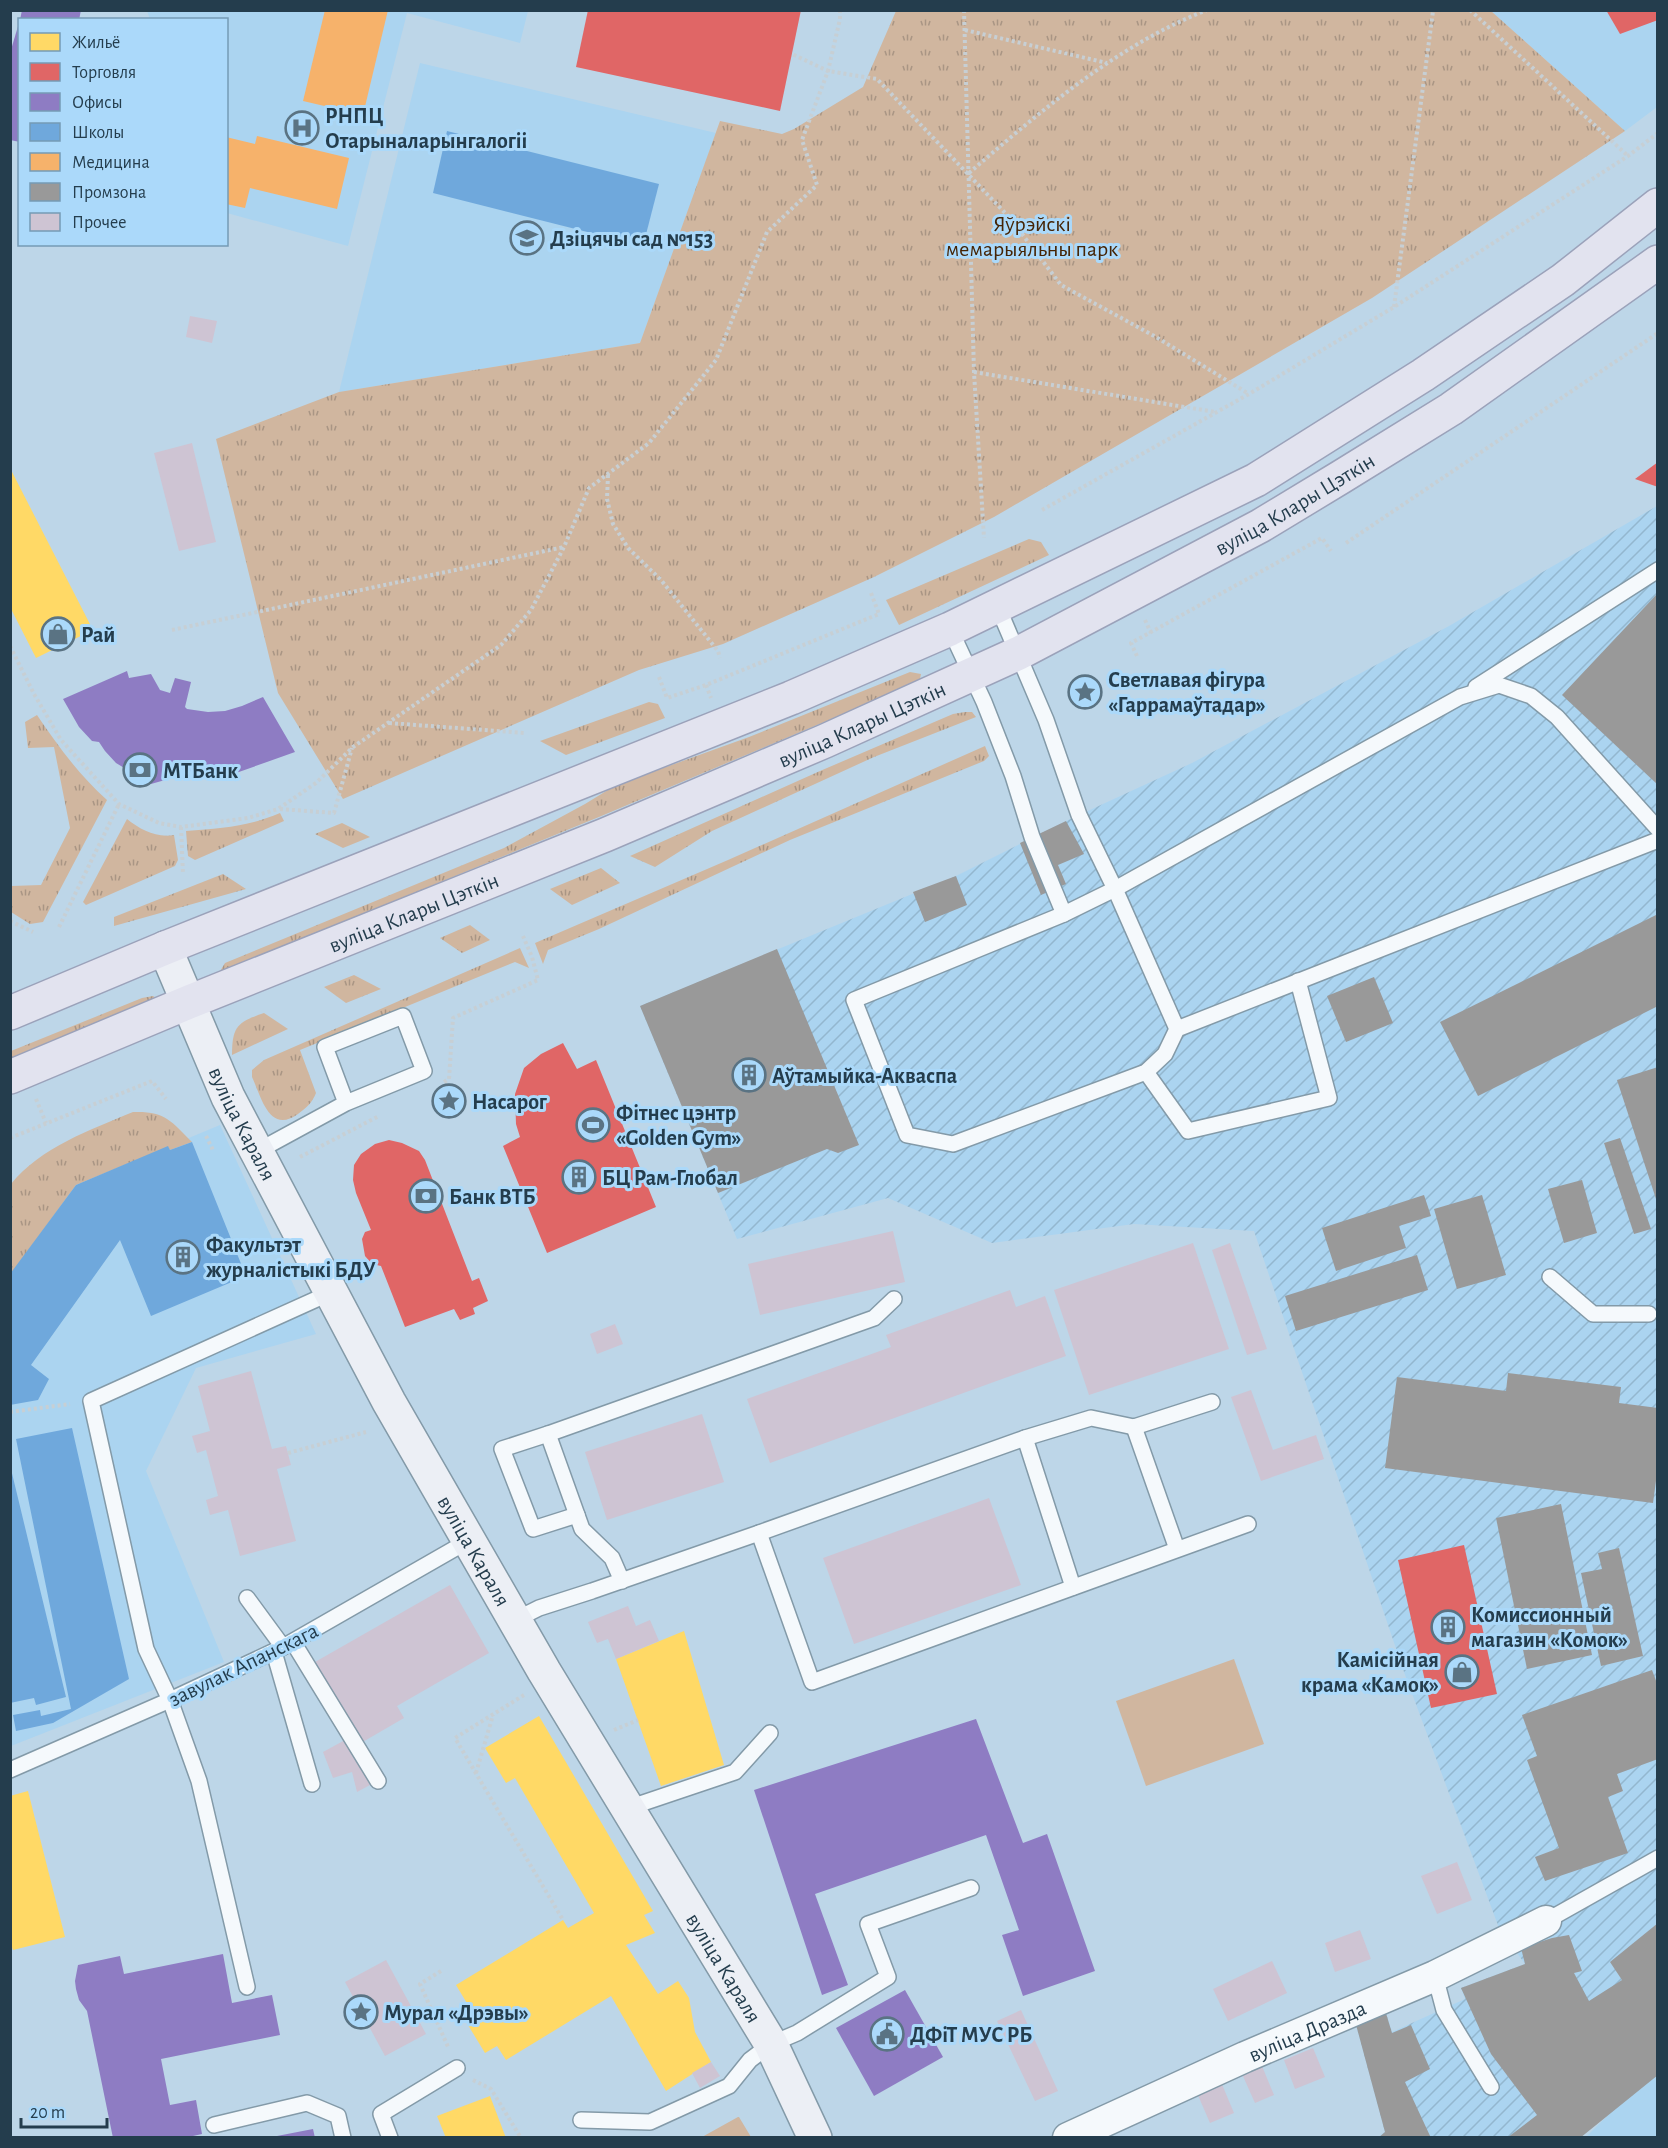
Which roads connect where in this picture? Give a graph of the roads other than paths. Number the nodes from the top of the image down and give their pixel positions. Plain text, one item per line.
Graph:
1 (1658, 206) edge
2 (1658, 262) edge
3 (1658, 570) edge
4 (997, 605) junction
5 (950, 629) junction
6 (1019, 653) junction
7 (970, 675) junction
8 (1460, 697) junction
9 (1658, 829) edge
10 (1658, 840) edge
11 (1115, 888) junction
12 (1064, 914) junction
13 (165, 948) junction
14 (1298, 981) junction
15 (189, 1002) junction
16 (10, 1012) edge
17 (1177, 1029) junction
18 (1146, 1072) junction
19 (10, 1077) edge
20 (346, 1103) junction
21 (256, 1152) junction
22 (1550, 1277) dead end
23 (330, 1293) junction
24 (894, 1299) dead end
25 (1649, 1314) dead end
26 (1212, 1402) dead end
27 (1134, 1427) junction
28 (548, 1434) junction
29 (1025, 1438) junction
30 (577, 1515) junction
31 (1248, 1524) dead end
32 (759, 1533) junction
33 (468, 1542) junction
34 (1177, 1549) junction
35 (622, 1581) junction
36 (1073, 1587) junction
37 (247, 1598) dead end
38 (514, 1620) junction
39 (283, 1647) junction
40 (170, 1700) junction
41 (770, 1733) dead end
42 (10, 1770) edge
43 (378, 1780) dead end
44 (312, 1784) dead end
45 (628, 1808) junction
46 (1658, 1858) edge
47 (971, 1888) dead end
48 (1546, 1921) joint
49 (1435, 1976) junction
50 (247, 1987) dead end
51 (771, 2044) junction
52 (457, 2068) dead end
53 (1491, 2086) dead end
54 (581, 2120) dead end
55 (214, 2125) dead end
56 (343, 2138) edge
57 (390, 2138) edge
58 (815, 2138) edge
59 (1068, 2138) edge

1 - 4 main road, вуліца Клары Цэткін
2 - 6 main road, вуліца Клары Цэткін
3 - 8 lane
4 - 5 main road, вуліца Клары Цэткін
4 - 6 lane
5 - 7 lane
5 - 13 main road, вуліца Клары Цэткін
6 - 7 main road, вуліца Клары Цэткін
6 - 11 lane
7 - 12 lane
7 - 15 main road, вуліца Клары Цэткін
8 - 9 lane
8 - 11 lane
10 - 14 lane
11 - 12 lane
11 - 17 lane
12 - 18 lane
13 - 15 street, вуліца Караля
13 - 16 main road, вуліца Клары Цэткін
14 - 17 lane
14 - 18 lane
15 - 19 main road, вуліца Клары Цэткін
15 - 21 street, вуліца Караля
17 - 18 lane
20 - 20 lane
20 - 21 lane
21 - 23 street, вуліца Караля
22 - 25 lane
23 - 33 street, вуліца Караля
23 - 40 lane
24 - 28 lane
26 - 27 lane
27 - 29 lane
27 - 34 lane
28 - 30 lane
28 - 30 lane
29 - 32 lane
29 - 36 lane
30 - 35 lane
31 - 34 lane
32 - 35 lane
32 - 36 lane
33 - 38 street, вуліца Караля
33 - 39 lane, завулак Апанскага
34 - 36 lane
35 - 38 lane
37 - 39 lane
38 - 45 street, вуліца Караля
39 - 40 lane, завулак Апанскага
39 - 43 lane
39 - 44 lane
40 - 42 lane, завулак Апанскага
40 - 50 lane
41 - 45 lane
45 - 51 street, вуліца Караля
46 - 48 lane
47 - 51 lane
48 - 49 street, вуліца Дразда
49 - 53 lane
49 - 59 street, вуліца Дразда
51 - 54 lane
51 - 58 street, вуліца Караля
52 - 57 lane
55 - 56 lane

